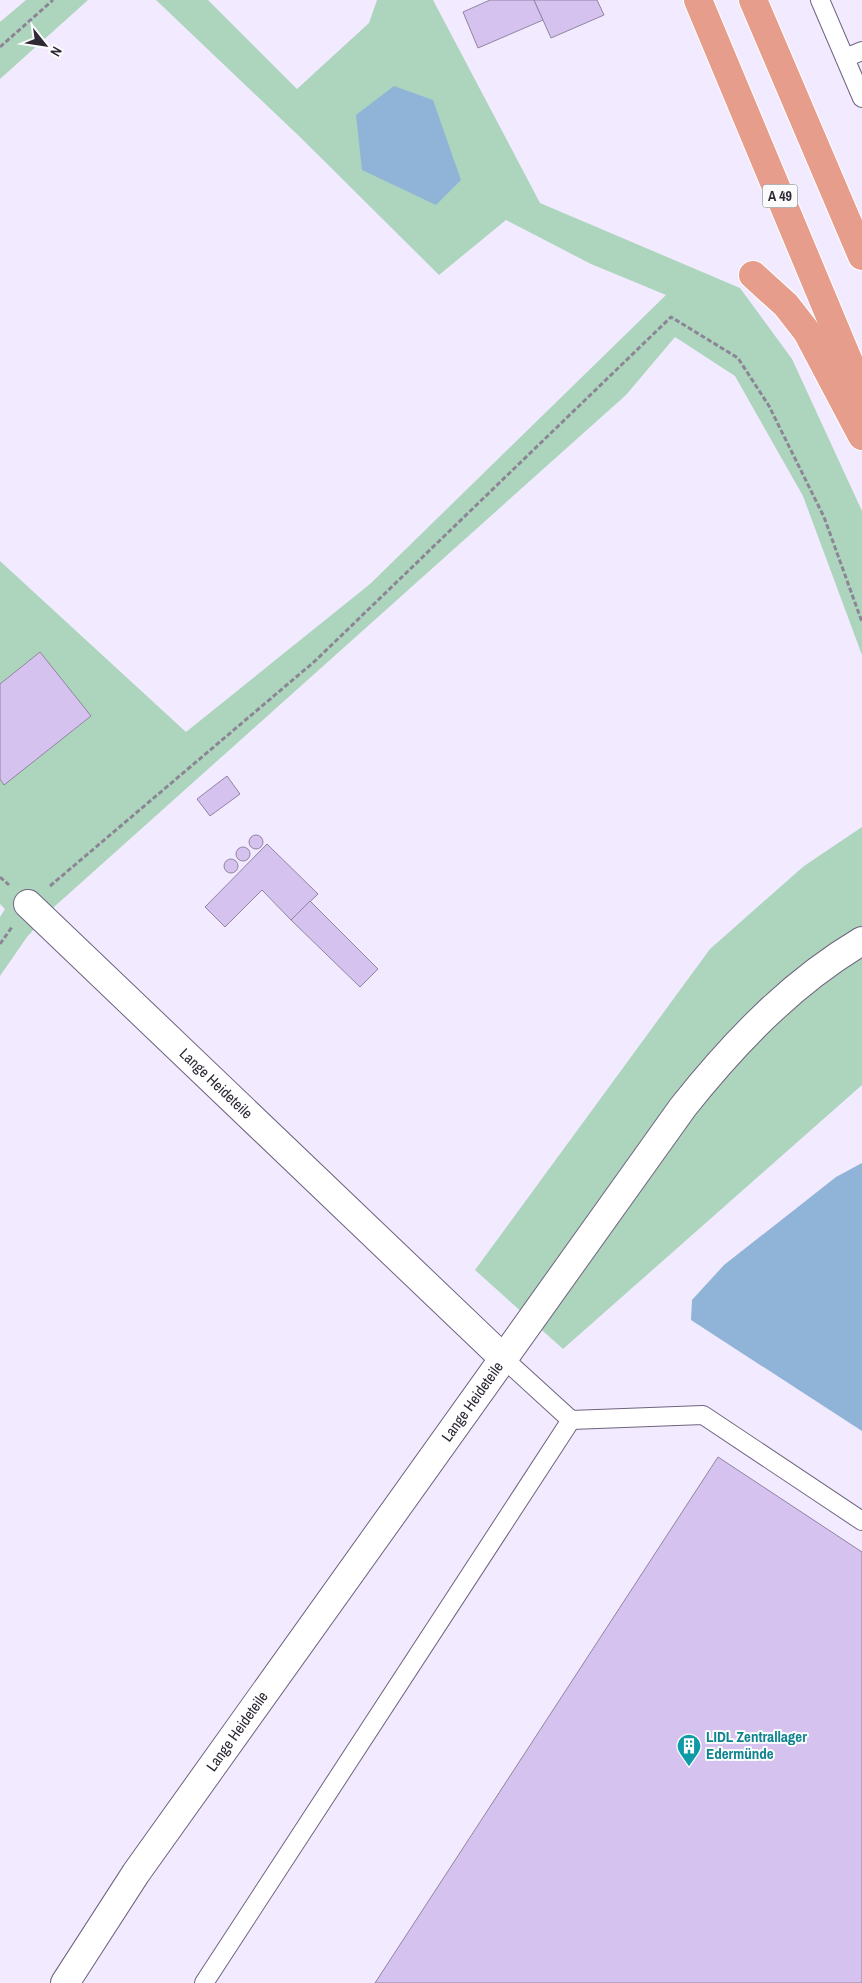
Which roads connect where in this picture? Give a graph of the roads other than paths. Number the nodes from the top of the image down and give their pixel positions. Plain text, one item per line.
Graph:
1 (698, 0) edge
2 (753, 0) edge
3 (820, 0) edge
4 (862, 50) edge
5 (845, 58) junction
6 (862, 98) edge
7 (862, 256) edge
8 (753, 275) dead end
9 (862, 393) edge
10 (862, 436) edge
11 (28, 904) road end
12 (862, 941) edge
13 (503, 1358) junction
14 (571, 1420) junction
15 (862, 1521) edge
16 (65, 1983) edge
17 (204, 1983) edge

1 - 9 highway, A 49
2 - 7 highway
3 - 5 lane
4 - 5 lane
5 - 6 lane
8 - 10 highway
11 - 13 street, Lange Heideteile
12 - 13 street
13 - 14 lane
13 - 16 street, Lange Heideteile
14 - 15 lane
14 - 17 lane

